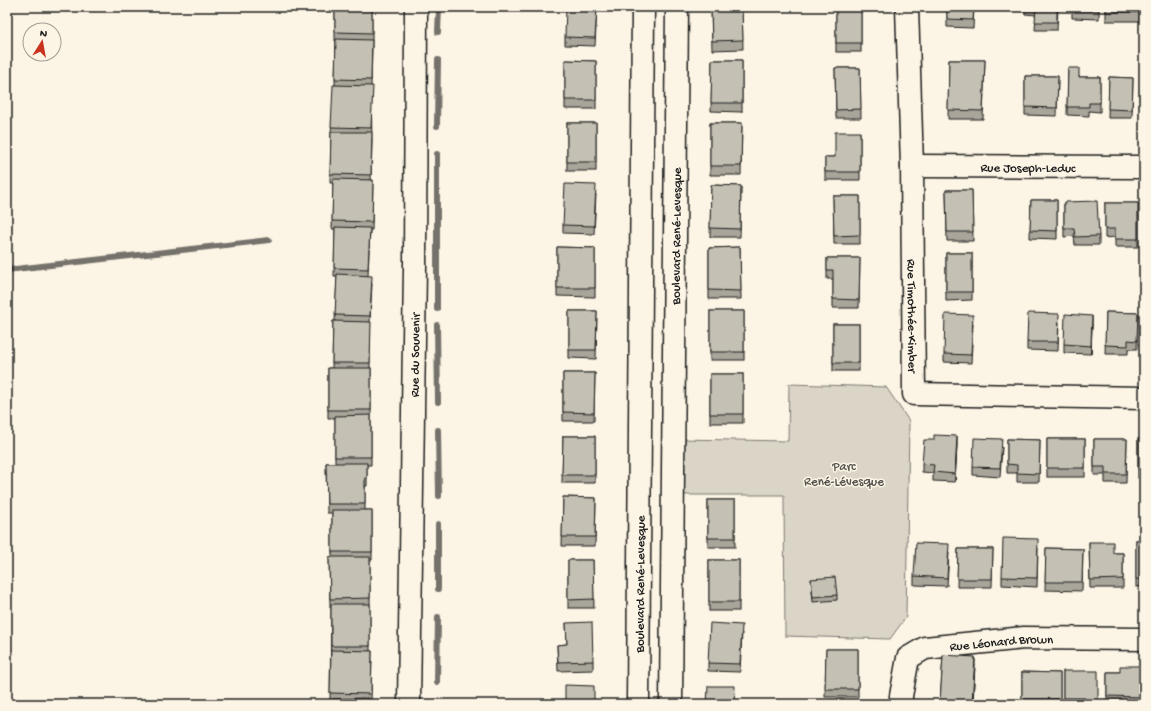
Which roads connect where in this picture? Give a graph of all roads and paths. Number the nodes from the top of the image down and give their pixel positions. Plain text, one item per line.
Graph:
1 (416, 7) edge
2 (643, 7) edge
3 (676, 7) edge
4 (907, 7) edge
5 (912, 166) junction
6 (1144, 167) edge
7 (1144, 398) edge
8 (639, 464) junction
9 (673, 466) junction
10 (1144, 639) edge
11 (409, 704) edge
12 (638, 704) edge
13 (671, 704) edge
14 (901, 704) edge

1 - 11 street, Rue du Souvenir
2 - 8 street, Boulevard René-Levesque
3 - 9 street, Boulevard René-Levesque
4 - 5 street, Rue Timothée-Kimber
5 - 6 street, Rue Joseph-Leduc
5 - 7 street, Rue Timothée-Kimber
8 - 9 street
8 - 12 street, Boulevard René-Levesque
9 - 13 street, Boulevard René-Levesque
10 - 14 street, Rue Léonard Brown

